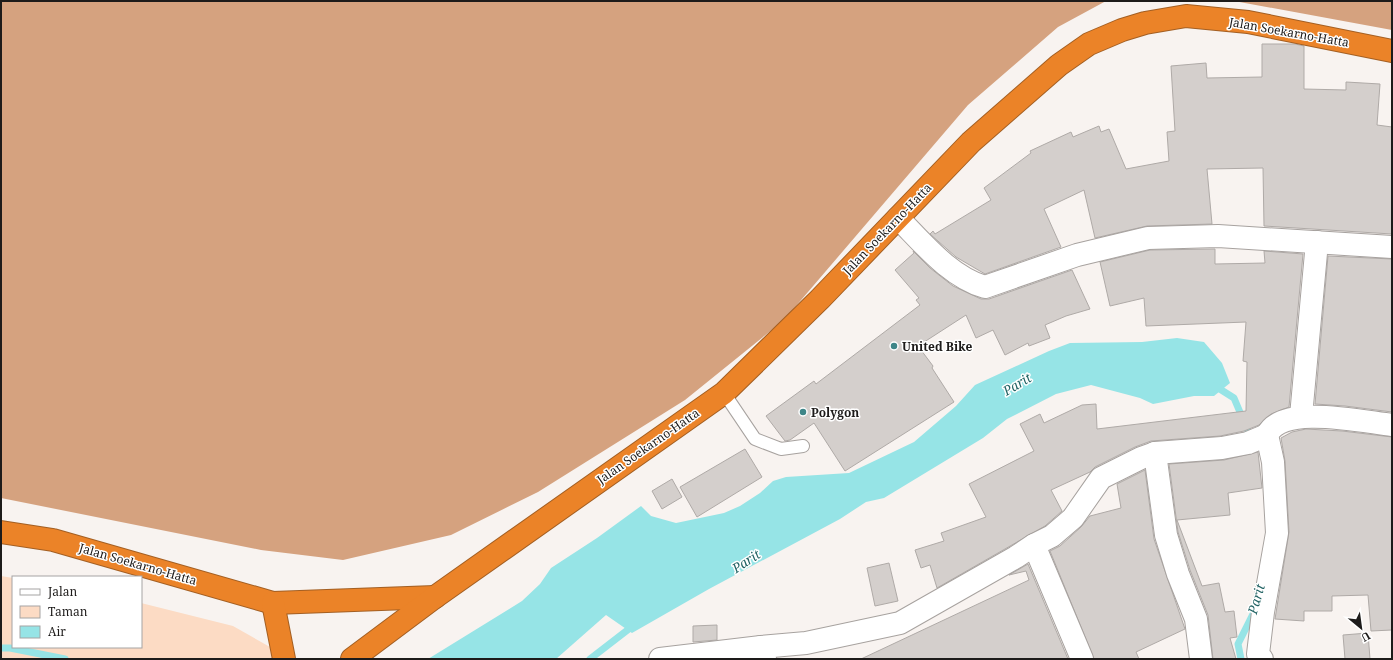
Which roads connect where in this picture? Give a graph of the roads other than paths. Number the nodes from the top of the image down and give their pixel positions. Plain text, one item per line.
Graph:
1 (1392, 51) edge
2 (898, 218) junction
3 (1317, 242) junction
4 (1392, 247) edge
5 (724, 393) junction
6 (1301, 416) junction
7 (1392, 425) edge
8 (1267, 435) junction
9 (803, 446) dead end
10 (1155, 453) junction
11 (1, 532) edge
12 (1034, 545) junction
13 (434, 596) junction
14 (273, 603) junction
15 (763, 653) edge
16 (284, 659) edge
17 (352, 659) edge
18 (660, 659) edge
19 (1082, 659) edge
20 (1201, 659) edge
21 (1262, 659) edge

1 - 2 highway, Jalan Soekarno-Hatta
2 - 3 street
2 - 5 highway, Jalan Soekarno-Hatta
3 - 4 street
3 - 6 street
5 - 9 lane
5 - 13 highway, Jalan Soekarno-Hatta
6 - 7 street
6 - 8 street
8 - 10 street
8 - 21 street
10 - 12 street
10 - 20 street
11 - 14 highway, Jalan Soekarno-Hatta
12 - 15 street
12 - 19 street
13 - 14 highway, Jalan Soekarno-Hatta
13 - 17 highway, Jalan Soekarno-Hatta
14 - 16 highway
15 - 18 street

